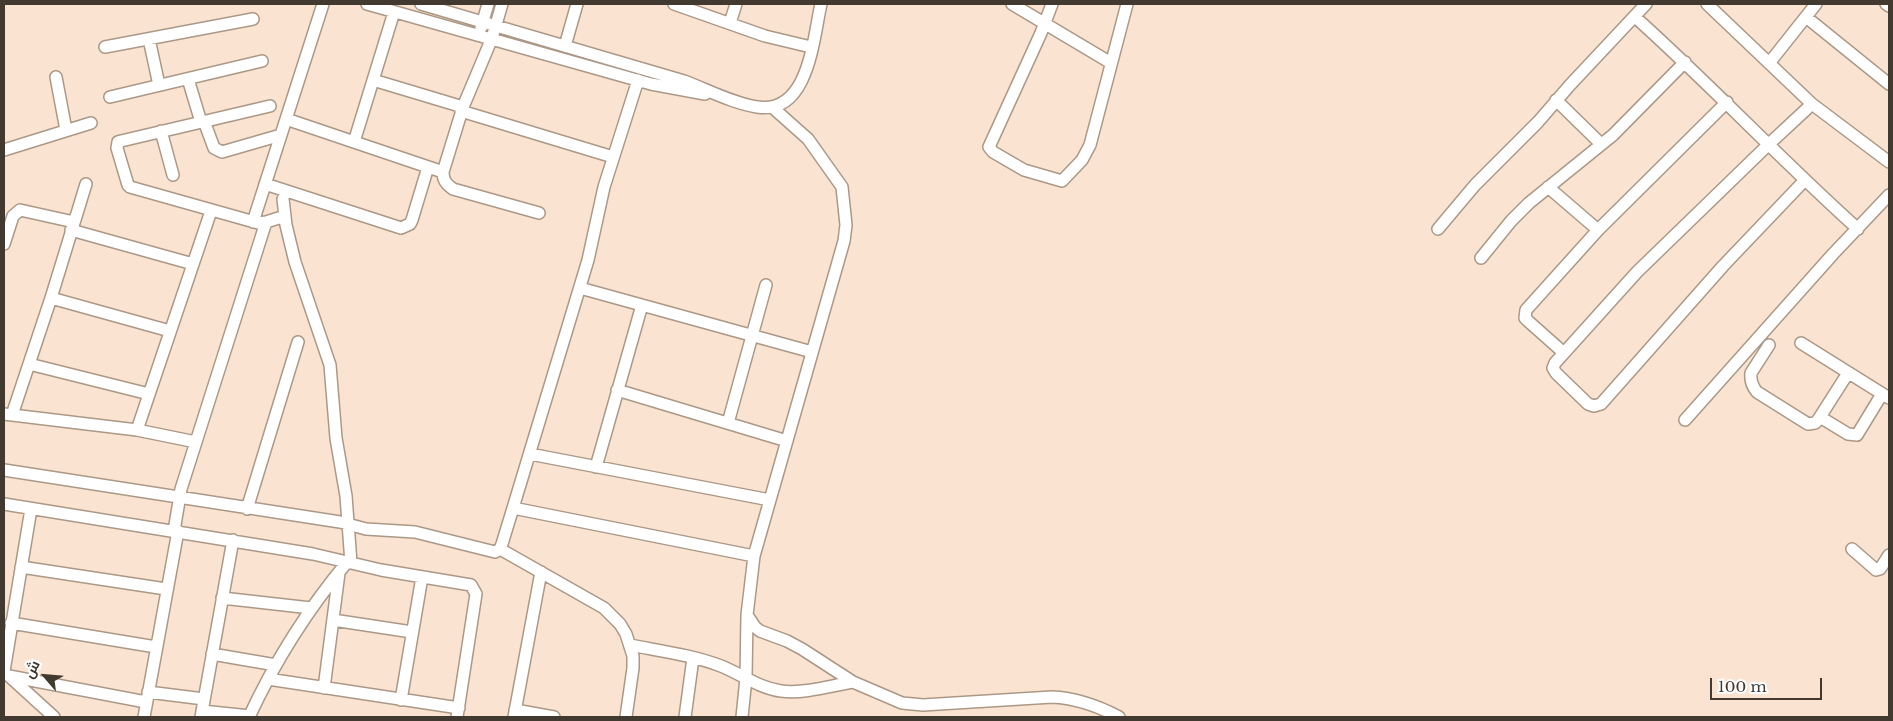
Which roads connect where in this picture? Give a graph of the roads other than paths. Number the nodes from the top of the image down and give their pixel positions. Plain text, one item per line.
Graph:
1 (322, 4) edge
2 (367, 4) edge
3 (422, 4) edge
4 (488, 4) edge
5 (502, 4) edge
6 (577, 4) edge
7 (674, 4) edge
8 (736, 4) edge
9 (820, 4) edge
10 (1012, 4) edge
11 (1052, 4) edge
12 (1127, 4) edge
13 (1646, 4) edge
14 (1707, 4) edge
15 (1816, 4) edge
16 (1886, 4) edge
17 (1889, 6) edge
18 (394, 12) junction
19 (1635, 17) junction
20 (1806, 17) junction
21 (253, 19) dead end
22 (482, 22) junction
23 (730, 23) junction
24 (1045, 23) junction
25 (496, 26) junction
26 (479, 34) junction
27 (149, 38) junction
28 (492, 38) junction
29 (565, 46) junction
30 (105, 47) dead end
31 (811, 48) junction
32 (262, 61) dead end
33 (1685, 62) junction
34 (1770, 62) junction
35 (1111, 63) junction
36 (56, 78) dead end
37 (188, 79) junction
38 (373, 80) junction
39 (638, 80) junction
40 (1889, 84) edge
41 (159, 85) junction
42 (714, 94) junction
43 (110, 96) dead end
44 (1556, 100) junction
45 (1726, 102) junction
46 (1812, 104) junction
47 (270, 106) dead end
48 (772, 107) junction
49 (462, 109) junction
50 (286, 119) junction
51 (91, 122) dead end
52 (203, 122) junction
53 (66, 130) junction
54 (161, 131) junction
55 (281, 135) junction
56 (354, 142) junction
57 (1602, 144) junction
58 (1769, 144) junction
59 (4, 150) edge
60 (613, 157) junction
61 (1889, 162) edge
62 (428, 166) junction
63 (443, 172) junction
64 (173, 175) dead end
65 (1805, 180) junction
66 (86, 184) dead end
67 (266, 184) junction
68 (1548, 187) junction
69 (1889, 195) edge
70 (283, 199) dead end
71 (211, 211) junction
72 (539, 212) dead end
73 (285, 216) junction
74 (253, 222) junction
75 (266, 222) junction
76 (72, 226) junction
77 (1438, 229) dead end
78 (1858, 229) junction
79 (1598, 230) junction
80 (4, 244) edge
81 (1481, 258) dead end
82 (193, 264) junction
83 (766, 285) dead end
84 (580, 288) junction
85 (51, 298) junction
86 (642, 305) junction
87 (170, 331) junction
88 (752, 336) junction
89 (298, 342) dead end
90 (1801, 343) dead end
91 (1769, 345) dead end
92 (812, 352) junction
93 (1564, 353) junction
94 (29, 364) junction
95 (1848, 373) junction
96 (618, 390) junction
97 (149, 394) junction
98 (1886, 396) edge
99 (8, 415) edge
100 (1820, 417) junction
101 (1685, 420) dead end
102 (728, 424) junction
103 (137, 430) junction
104 (787, 441) junction
105 (196, 442) junction
106 (530, 454) junction
107 (596, 466) junction
108 (4, 470) edge
109 (179, 498) junction
110 (770, 500) junction
111 (4, 504) edge
112 (513, 508) junction
113 (31, 509) junction
114 (247, 509) junction
115 (348, 524) junction
116 (176, 531) junction
117 (233, 540) junction
118 (500, 548) junction
119 (1852, 548) dead end
120 (1889, 555) edge
121 (754, 556) junction
122 (349, 562) junction
123 (21, 567) junction
124 (339, 572) junction
125 (541, 572) junction
126 (422, 577) junction
127 (166, 589) junction
128 (222, 598) junction
129 (312, 608) junction
130 (747, 615) junction
131 (333, 620) junction
132 (11, 623) junction
133 (412, 632) junction
134 (630, 645) junction
135 (156, 647) junction
136 (212, 654) junction
137 (693, 658) junction
138 (276, 665) junction
139 (5, 673) edge
140 (746, 678) junction
141 (853, 682) junction
142 (266, 684) junction
143 (324, 688) junction
144 (147, 697) junction
145 (401, 700) junction
146 (202, 709) edge
147 (458, 713) edge
148 (515, 714) edge
149 (54, 717) edge
150 (144, 717) edge
151 (253, 717) edge
152 (554, 717) edge
153 (626, 717) edge
154 (685, 717) edge
155 (742, 717) edge
156 (1119, 717) edge

1 - 50 street
2 - 18 street
3 - 22 street
4 - 22 street
5 - 25 street
6 - 29 street
7 - 23 street
8 - 23 street
9 - 31 street
10 - 24 street
11 - 24 street
12 - 35 street
13 - 19 street
14 - 34 street
15 - 20 street
16 - 17 street
18 - 26 street
18 - 38 street
19 - 33 street
19 - 44 street
20 - 34 street
20 - 40 street
21 - 27 street
22 - 25 street
22 - 26 street
23 - 31 street
24 - 35 street
24 - 35 street
25 - 28 street
25 - 29 street
26 - 28 street
27 - 30 street
27 - 41 street
28 - 39 street
28 - 49 street
29 - 42 street
31 - 48 street
32 - 37 street
33 - 45 street
33 - 57 street
34 - 46 street
36 - 53 street
37 - 41 street
37 - 52 street
38 - 49 street
38 - 56 street
39 - 42 street
39 - 60 street
41 - 43 street
42 - 48 street
44 - 57 street
44 - 77 street
45 - 58 street
45 - 79 street
46 - 58 street
46 - 61 street
47 - 52 street
48 - 92 street
49 - 60 street
49 - 63 street
50 - 55 street
50 - 56 street
51 - 53 street
52 - 54 street
52 - 55 street
53 - 59 street
54 - 64 street
54 - 71 street
55 - 67 street
56 - 62 street
57 - 68 street
58 - 65 street
58 - 93 street
60 - 84 street
62 - 63 street
62 - 67 street
63 - 72 street
65 - 78 street
65 - 93 street
66 - 76 street
67 - 74 street
68 - 79 street
68 - 81 street
69 - 78 street
70 - 73 street
71 - 74 street
71 - 82 street
73 - 75 street
73 - 115 street
74 - 75 street
75 - 105 street
76 - 80 street
76 - 82 street
76 - 85 street
78 - 101 street
79 - 93 street
82 - 87 street
83 - 88 street
84 - 86 street
84 - 106 street
85 - 87 street
85 - 94 street
86 - 88 street
86 - 96 street
87 - 97 street
88 - 92 street
88 - 102 street
89 - 114 street
90 - 95 street
91 - 100 street
92 - 104 street
94 - 97 street
94 - 99 street
95 - 98 street
95 - 100 street
96 - 102 street
96 - 107 street
97 - 103 street
98 - 100 street
99 - 103 street
102 - 104 street
103 - 105 street
104 - 110 street
105 - 109 street
106 - 107 street
106 - 112 street
107 - 110 street
108 - 109 street
109 - 114 street
109 - 116 street
110 - 121 street
111 - 113 street
112 - 118 street
112 - 121 street
113 - 116 street
113 - 123 street
114 - 115 street
115 - 118 street
115 - 122 street
116 - 117 street
116 - 127 street
117 - 122 street
117 - 128 street
118 - 125 street
119 - 120 street
121 - 130 street
122 - 124 street
122 - 126 street
123 - 127 street
123 - 132 street
124 - 129 street
124 - 131 street
125 - 134 street
125 - 148 street
126 - 133 street
126 - 147 street
127 - 135 street
128 - 129 street
128 - 136 street
129 - 138 street
130 - 140 street
130 - 141 street
131 - 133 street
131 - 143 street
132 - 135 street
132 - 139 street
133 - 145 street
134 - 137 street
134 - 153 street
135 - 144 street
136 - 138 street
136 - 146 street
137 - 140 street
137 - 154 street
138 - 142 street
139 - 144 street
139 - 149 street
140 - 141 street
140 - 155 street
141 - 156 street
142 - 143 street
142 - 151 street
143 - 145 street
144 - 146 street
144 - 150 street
145 - 147 street
146 - 151 street
148 - 152 street

